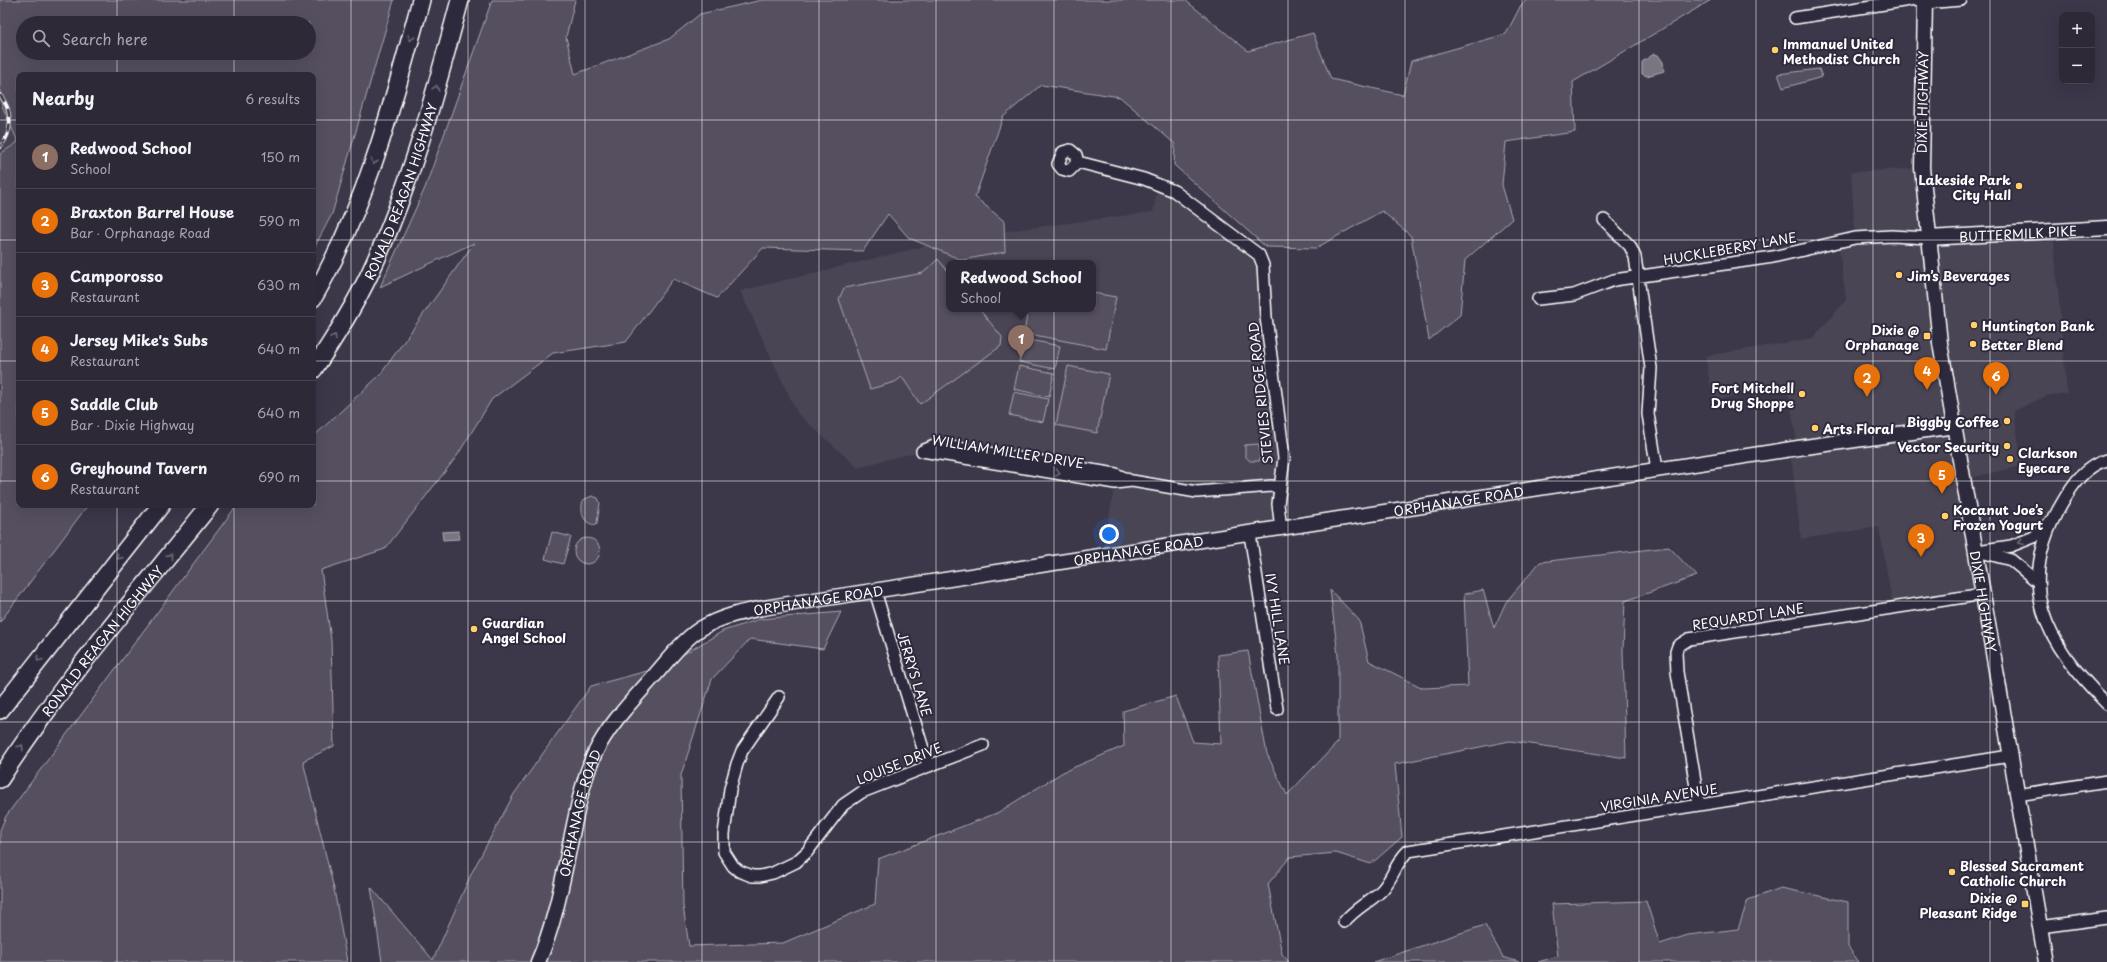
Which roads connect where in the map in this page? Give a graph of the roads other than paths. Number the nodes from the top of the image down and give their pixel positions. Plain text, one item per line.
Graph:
1 (421, 0) edge
2 (460, 0) edge
3 (1910, 0) edge
4 (1961, 0) edge
5 (1922, 1) edge
6 (1795, 18) dead end
7 (1078, 162) dead end
8 (1604, 220) dead end
9 (2107, 228) edge
10 (1928, 238) junction
11 (1639, 277) junction
12 (316, 292) edge
13 (1538, 299) dead end
14 (316, 365) edge
15 (1955, 426) junction
16 (2107, 460) edge
17 (1657, 470) junction
18 (1132, 481) junction
19 (1280, 487) junction
20 (159, 508) edge
21 (208, 508) edge
22 (2053, 519) junction
23 (1281, 529) junction
24 (1250, 534) junction
25 (1977, 551) junction
26 (2038, 582) junction
27 (875, 591) junction
28 (1984, 594) junction
29 (779, 697) dead end
30 (2107, 704) edge
31 (1277, 709) dead end
32 (0, 710) edge
33 (983, 745) dead end
34 (2010, 756) junction
35 (928, 765) junction
36 (0, 780) edge
37 (2107, 781) edge
38 (2017, 795) junction
39 (1699, 805) junction
40 (2107, 918) edge
41 (1344, 922) dead end
42 (2040, 927) junction
43 (538, 962) edge
44 (2046, 962) edge

1 -> 12 highway
14 -> 2 highway, RONALD REAGAN HIGHWAY
3 - 6 street
4 - 5 street
5 - 10 main road, DIXIE HIGHWAY
7 - 19 street, STEVIES RIDGE ROAD
8 - 11 street
9 - 10 main road, BUTTERMILK PIKE
10 - 11 street, HUCKLEBERRY LANE
10 - 15 main road, DIXIE HIGHWAY
11 - 13 street, HUCKLEBERRY LANE
11 - 17 street
15 - 17 main road, ORPHANAGE ROAD
15 - 25 main road, DIXIE HIGHWAY
16 - 22 street
17 - 23 main road, ORPHANAGE ROAD
18 -> 18 street, WILLIAM MILLER DRIVE
18 - 19 street, WILLIAM MILLER DRIVE
19 - 23 street, STEVIES RIDGE ROAD
20 -> 32 highway
36 -> 21 highway, RONALD REAGAN HIGHWAY
22 -> 25 street
22 - 26 street
23 - 24 main road, ORPHANAGE ROAD
24 - 27 main road, ORPHANAGE ROAD
24 - 31 street, IVY HILL LANE
25 - 26 street
25 - 28 main road, DIXIE HIGHWAY
26 - 30 street
27 - 35 street, JERRYS LANE
27 - 43 main road, ORPHANAGE ROAD
28 - 34 main road, DIXIE HIGHWAY
28 - 39 street, REQUARDT LANE
29 - 35 street, LOUISE DRIVE
33 - 35 street, LOUISE DRIVE
34 - 38 main road, DIXIE HIGHWAY
34 - 39 street, VIRGINIA AVENUE
37 - 38 street
38 - 42 main road, DIXIE HIGHWAY
39 - 41 street, VIRGINIA AVENUE
40 - 42 street
42 - 44 main road, DIXIE HIGHWAY

